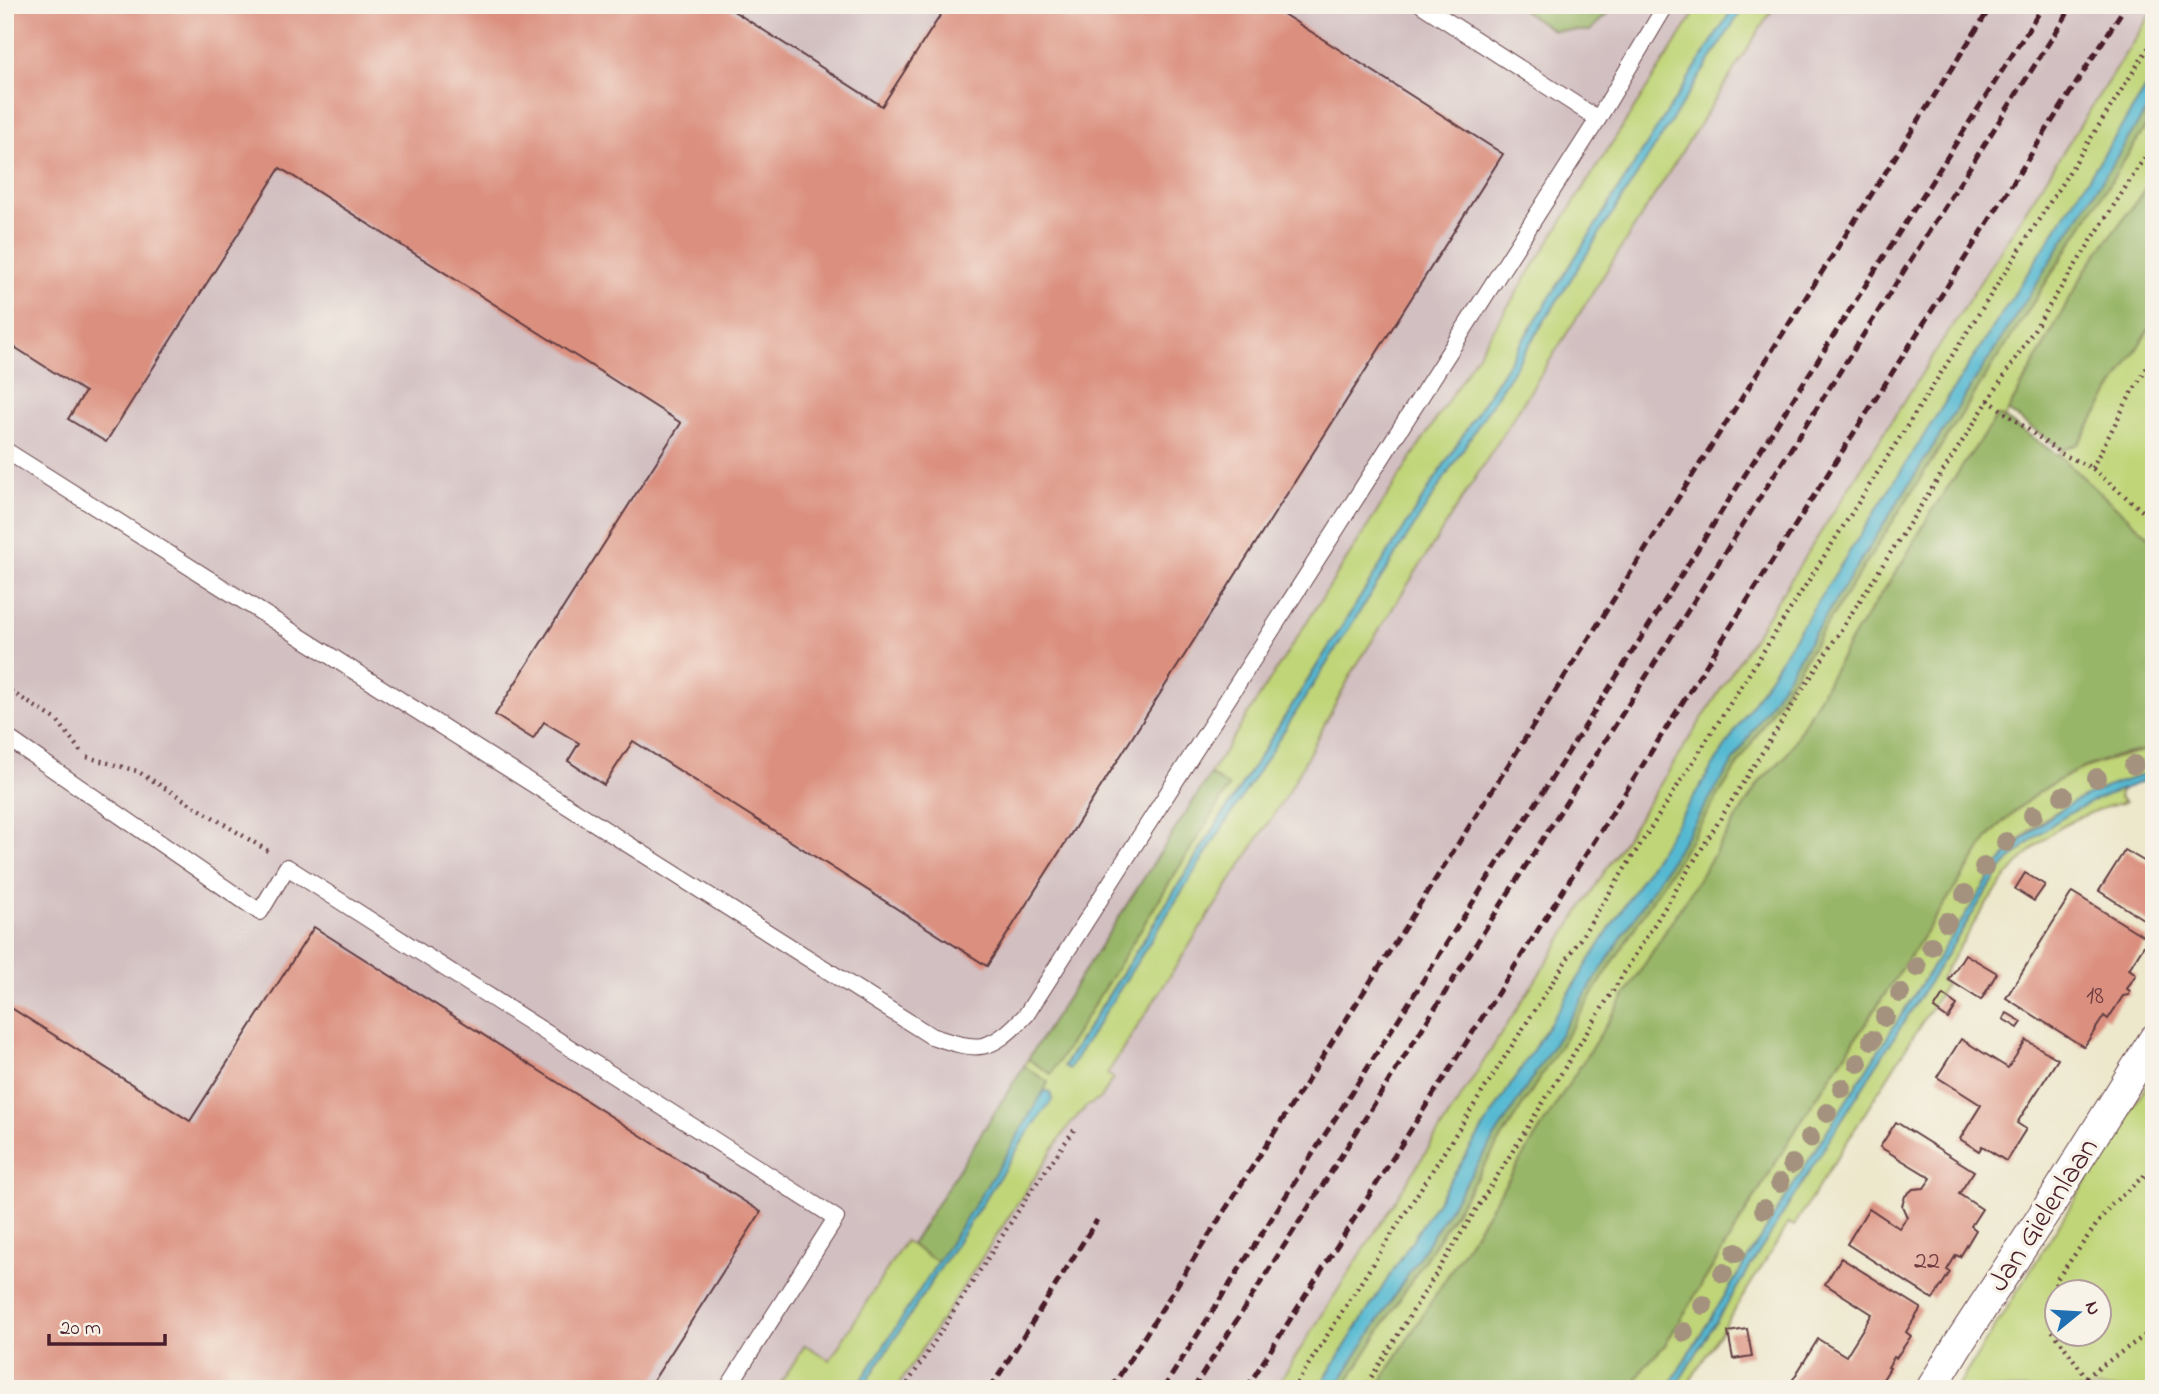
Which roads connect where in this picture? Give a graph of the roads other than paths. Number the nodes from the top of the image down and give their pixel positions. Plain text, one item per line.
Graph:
1 (1422, 5) edge
2 (1666, 5) edge
3 (1598, 119) junction
4 (5, 450) edge
5 (5, 736) edge
6 (2154, 1039) edge
7 (727, 1389) edge
8 (1931, 1389) edge

1 - 3 lane
2 - 3 lane
3 - 4 lane
5 - 7 lane
6 - 8 street, Jan Gielenlaan

